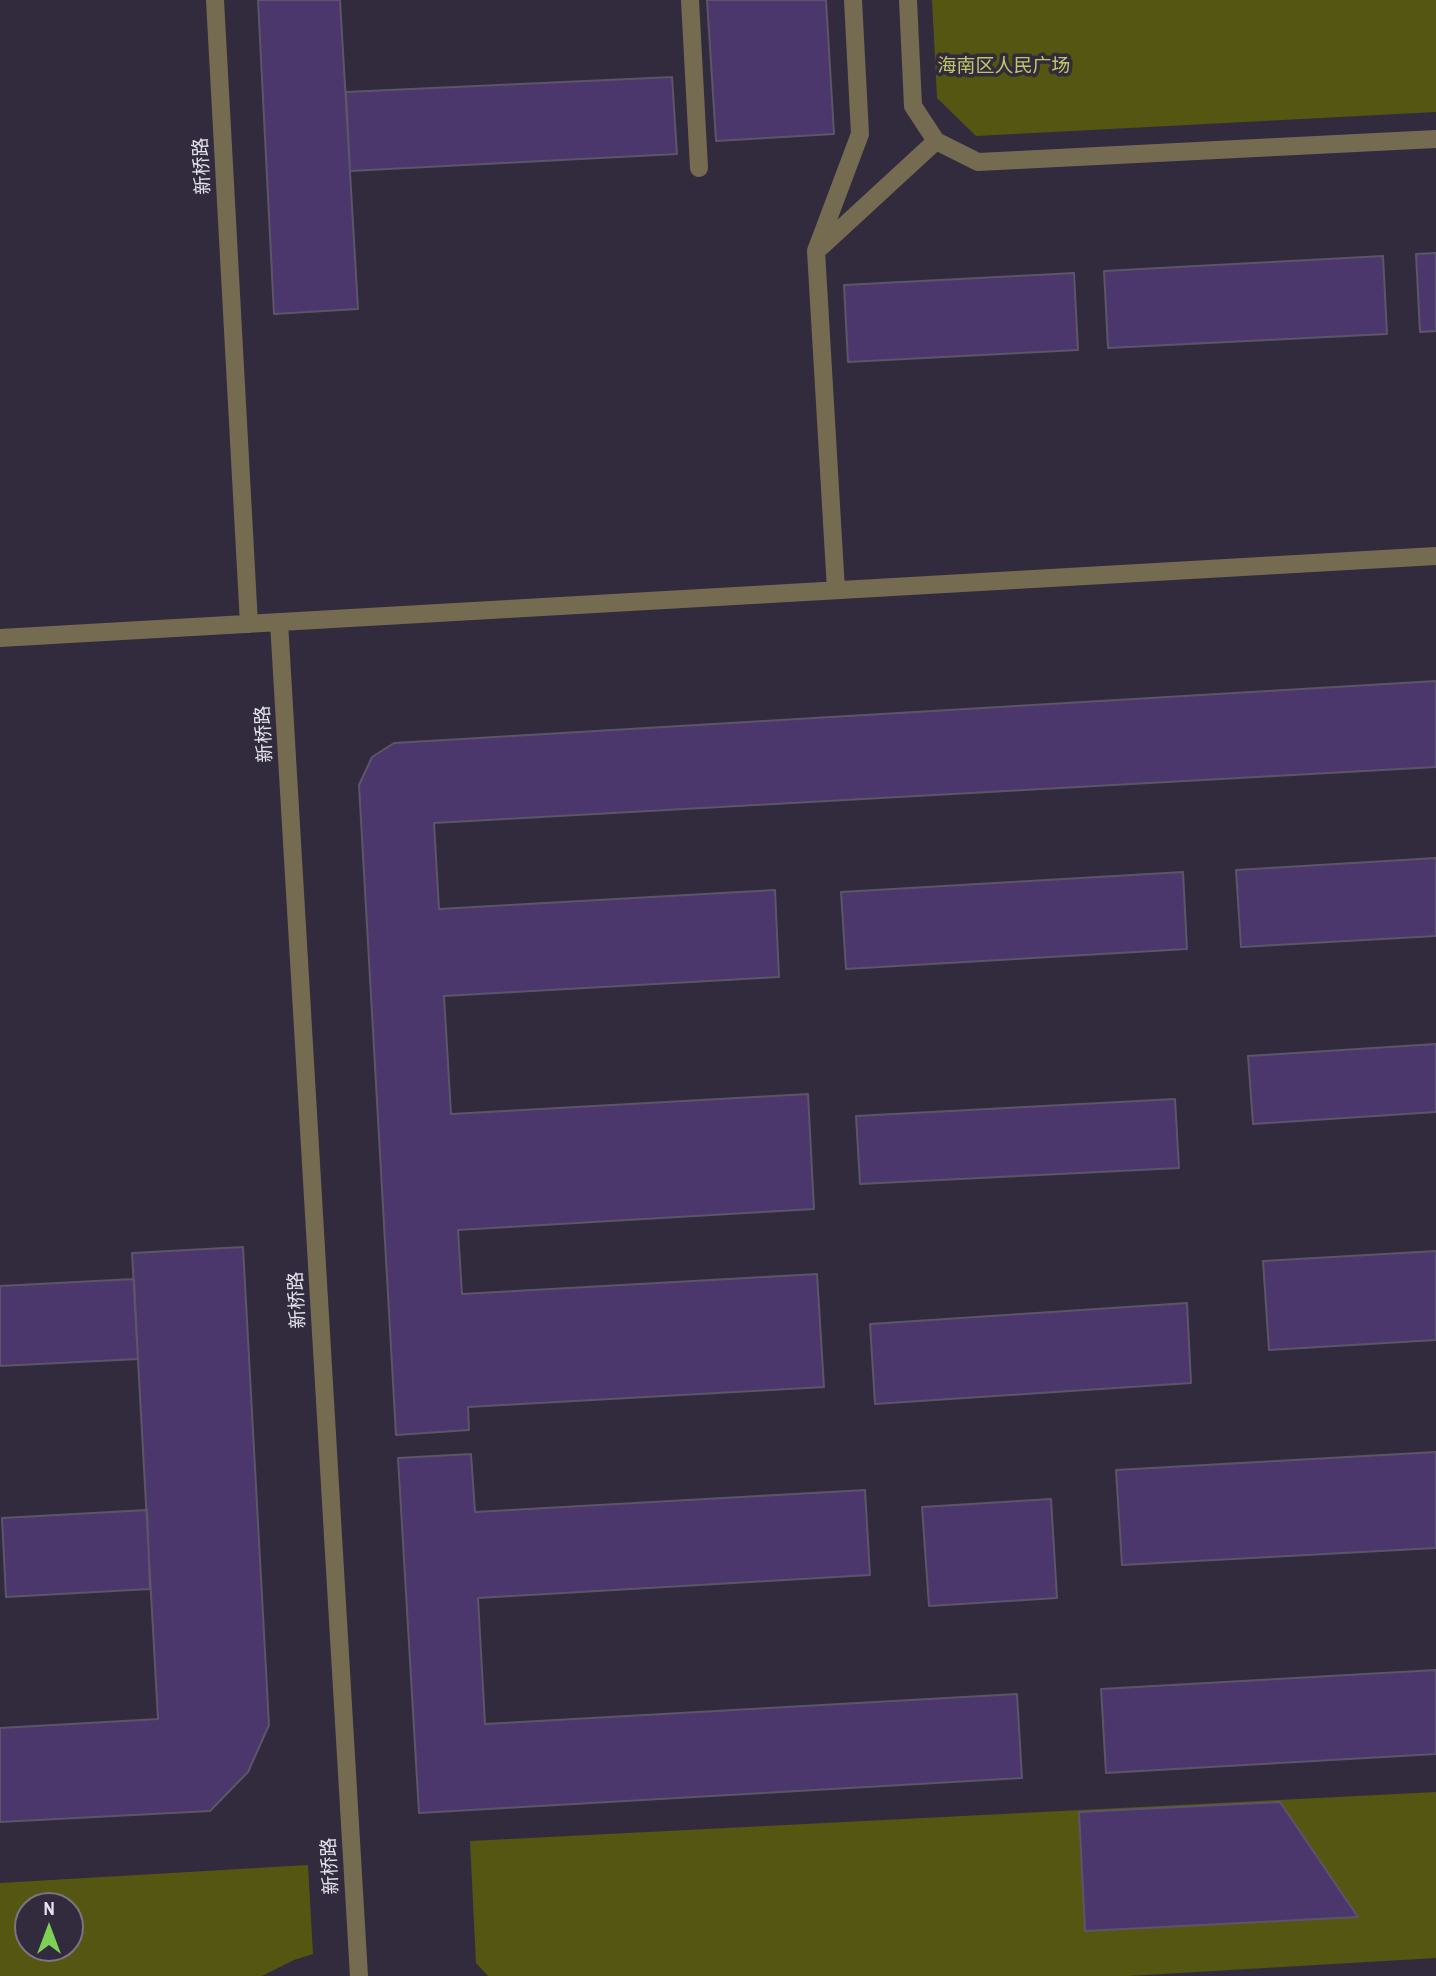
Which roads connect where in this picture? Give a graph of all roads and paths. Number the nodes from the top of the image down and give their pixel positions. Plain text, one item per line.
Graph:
1 (215, 0) edge
2 (690, 0) edge
3 (853, 0) edge
4 (908, 0) edge
5 (1436, 139) edge
6 (936, 141) junction
7 (699, 168) dead end
8 (817, 251) junction
9 (1436, 556) edge
10 (836, 590) junction
11 (279, 622) junction
12 (249, 624) junction
13 (0, 638) edge
14 (359, 1976) edge

1 - 12 street, 新桥路
2 - 7 street
3 - 8 street
4 - 6 street
5 - 6 street
6 - 8 street
8 - 10 street
9 - 10 street
10 - 11 street
11 - 12 street
11 - 14 street, 新桥路
12 - 13 street

